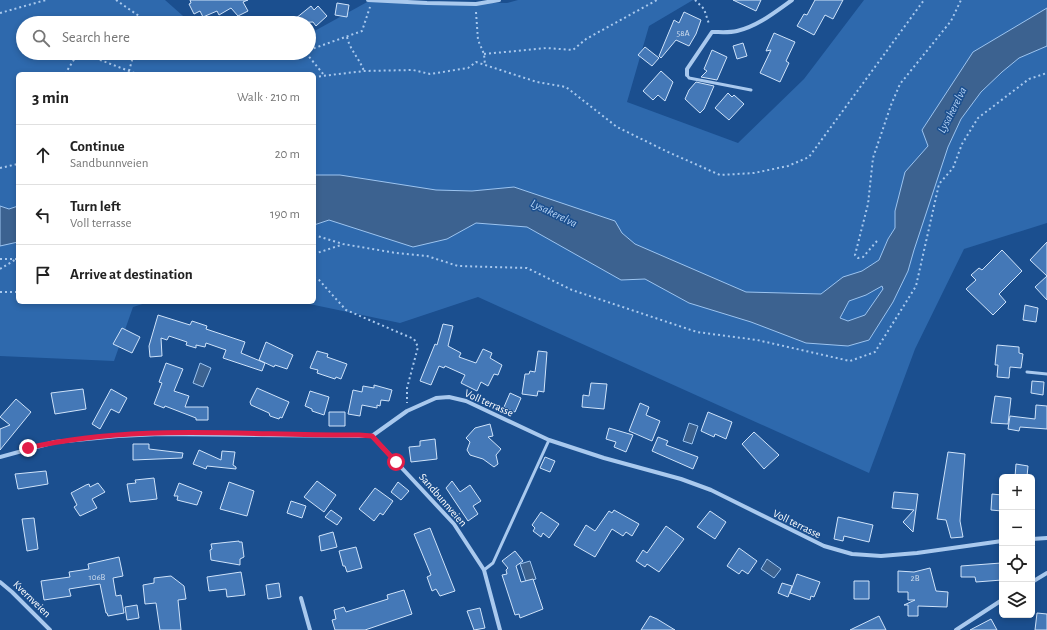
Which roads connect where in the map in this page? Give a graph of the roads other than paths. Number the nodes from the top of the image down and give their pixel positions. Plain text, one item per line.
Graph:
1 (370, 0) edge
2 (499, 0) edge
3 (792, 0) edge
4 (687, 75) joint
5 (751, 90) dead end
6 (1027, 372) dead end
7 (1047, 374) edge
8 (372, 436) junction
9 (549, 440) junction
10 (0, 457) edge
11 (1047, 538) edge
12 (1035, 539) edge
13 (999, 542) edge
14 (484, 570) junction
15 (1047, 573) edge
16 (1035, 580) edge
17 (0, 582) edge
18 (301, 598) dead end
19 (999, 602) edge
20 (50, 630) edge
21 (310, 630) edge
22 (500, 630) edge
23 (956, 630) edge

1 - 2 street
3 - 4 street
4 - 5 lane
6 - 7 lane
8 - 9 street, Voll terrasse
8 - 10 street
8 - 14 street, Sandbunnveien
9 - 13 street, Voll terrasse
9 - 14 lane
11 - 12 street
14 - 22 street, Sandbunnveien
15 - 16 street
17 - 20 street, Kvernveien
18 - 21 street
19 - 23 street

